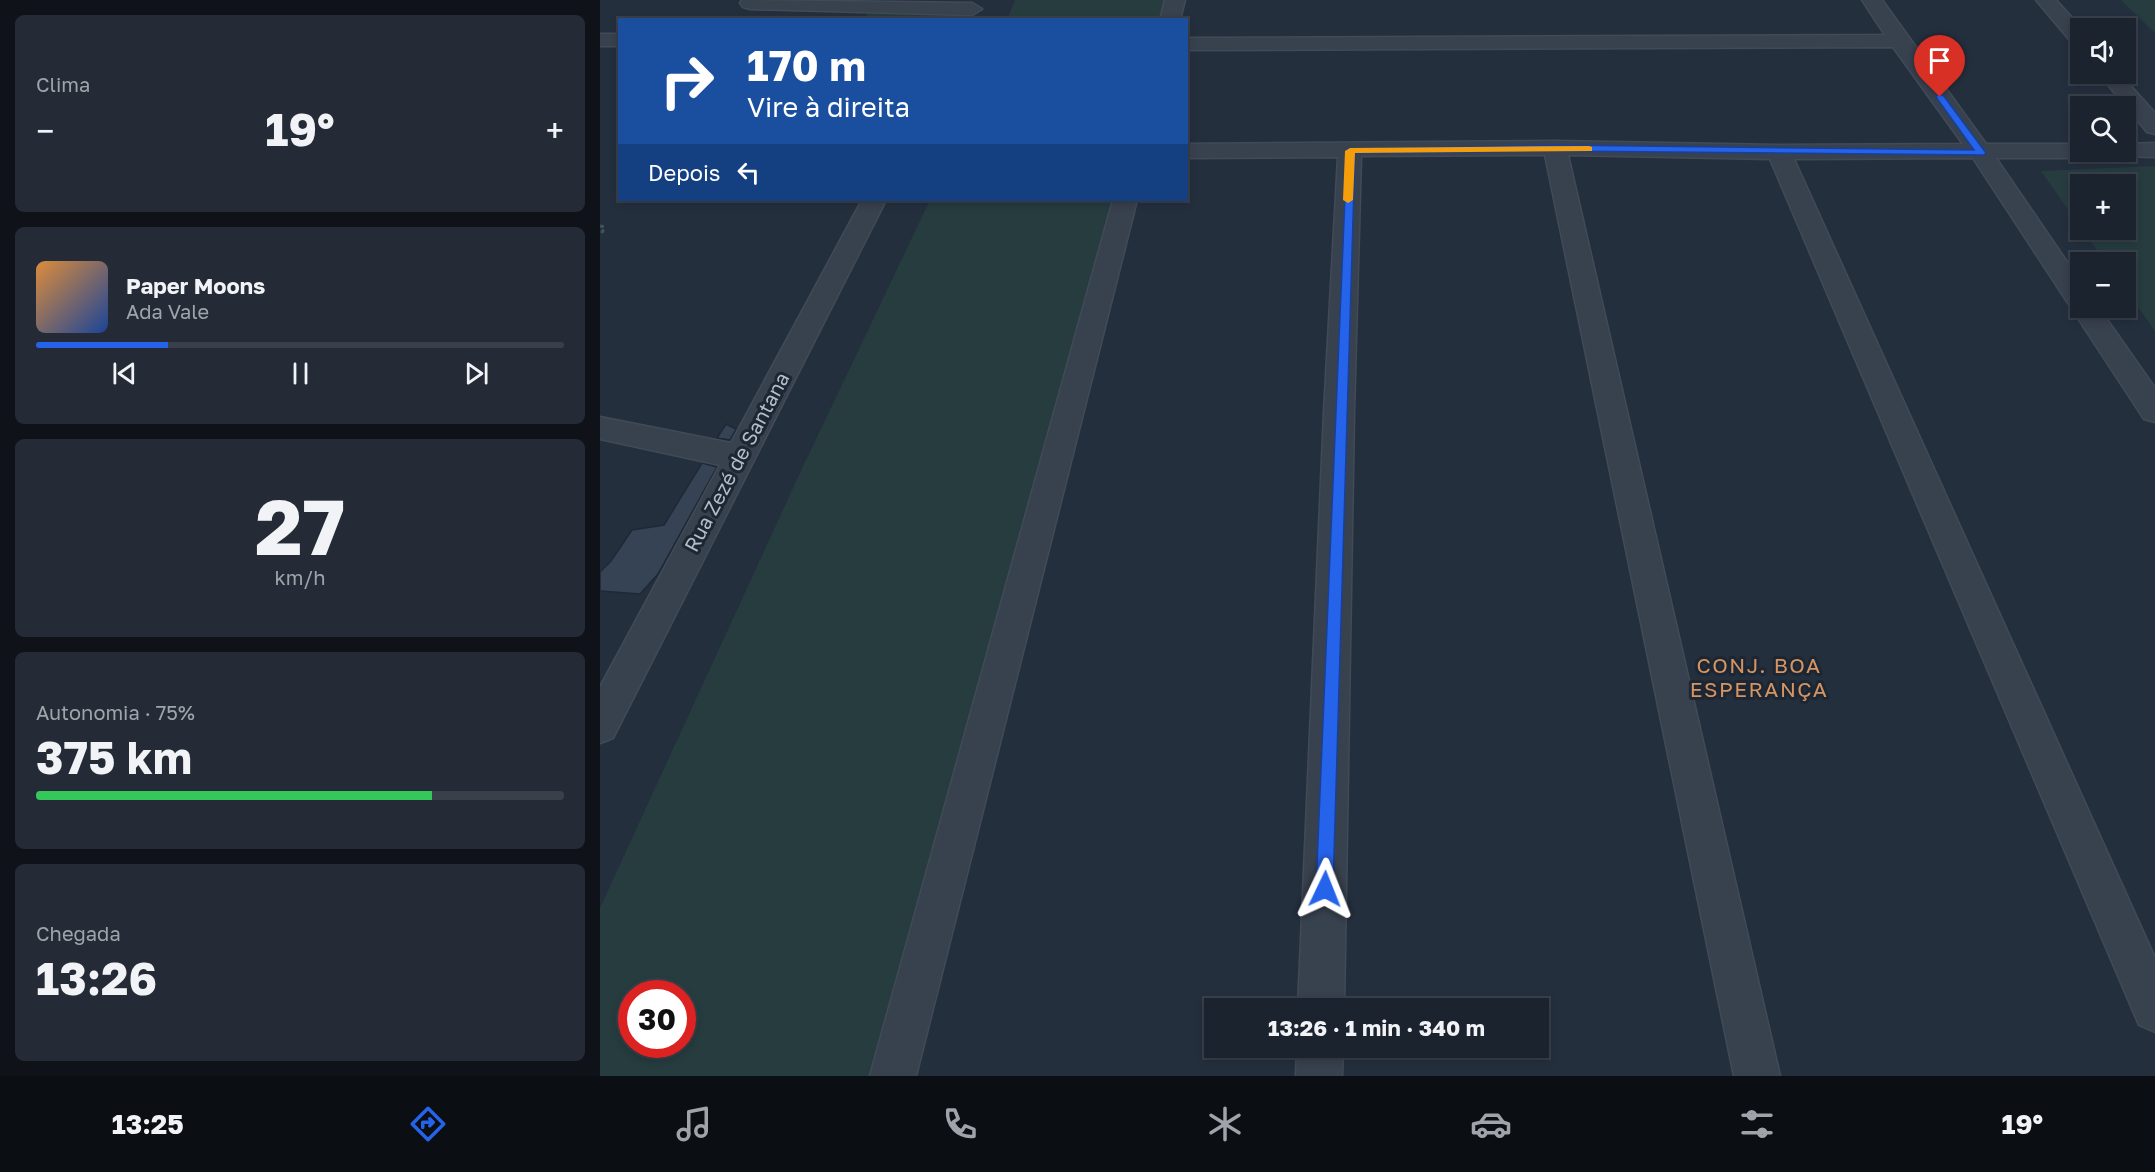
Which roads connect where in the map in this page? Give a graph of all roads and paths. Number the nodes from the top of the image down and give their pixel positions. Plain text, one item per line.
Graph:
1 (1175, 0) edge
2 (1872, 0) edge
3 (2046, 0) edge
4 (747, 6) edge
5 (971, 10) edge
6 (1170, 18) edge
7 (2070, 28) edge
8 (600, 40) edge
9 (618, 40) edge
10 (1899, 41) junction
11 (1188, 44) edge
12 (2118, 84) edge
13 (2155, 127) edge
14 (1555, 148) junction
15 (2155, 150) edge
16 (1188, 151) edge
17 (1350, 151) junction
18 (2070, 151) edge
19 (2136, 151) edge
20 (1779, 153) junction
21 (1981, 153) junction
22 (873, 201) edge
23 (1125, 201) edge
24 (600, 226) edge
25 (600, 236) edge
26 (2070, 286) edge
27 (2092, 318) edge
28 (2155, 411) edge
29 (600, 428) edge
30 (740, 457) junction
31 (600, 725) edge
32 (1321, 998) edge
33 (2155, 1009) edge
34 (1320, 1058) edge
35 (893, 1076) edge
36 (1319, 1076) edge
37 (1757, 1076) edge

1 - 6 street
2 - 10 street
3 - 7 street
4 - 5 street
8 - 9 street
10 - 11 street
10 - 21 street
12 - 13 street
14 - 17 street
14 - 20 street
14 - 37 street
15 - 19 street
16 - 17 street
17 - 32 street
18 - 21 street
20 - 21 street
20 - 33 street
21 - 26 street
22 - 30 street, Rua Zezé de Santana
23 - 35 street
24 - 25 path
27 - 28 street
29 - 30 street
30 - 31 street, Rua Zezé de Santana
34 - 36 street

